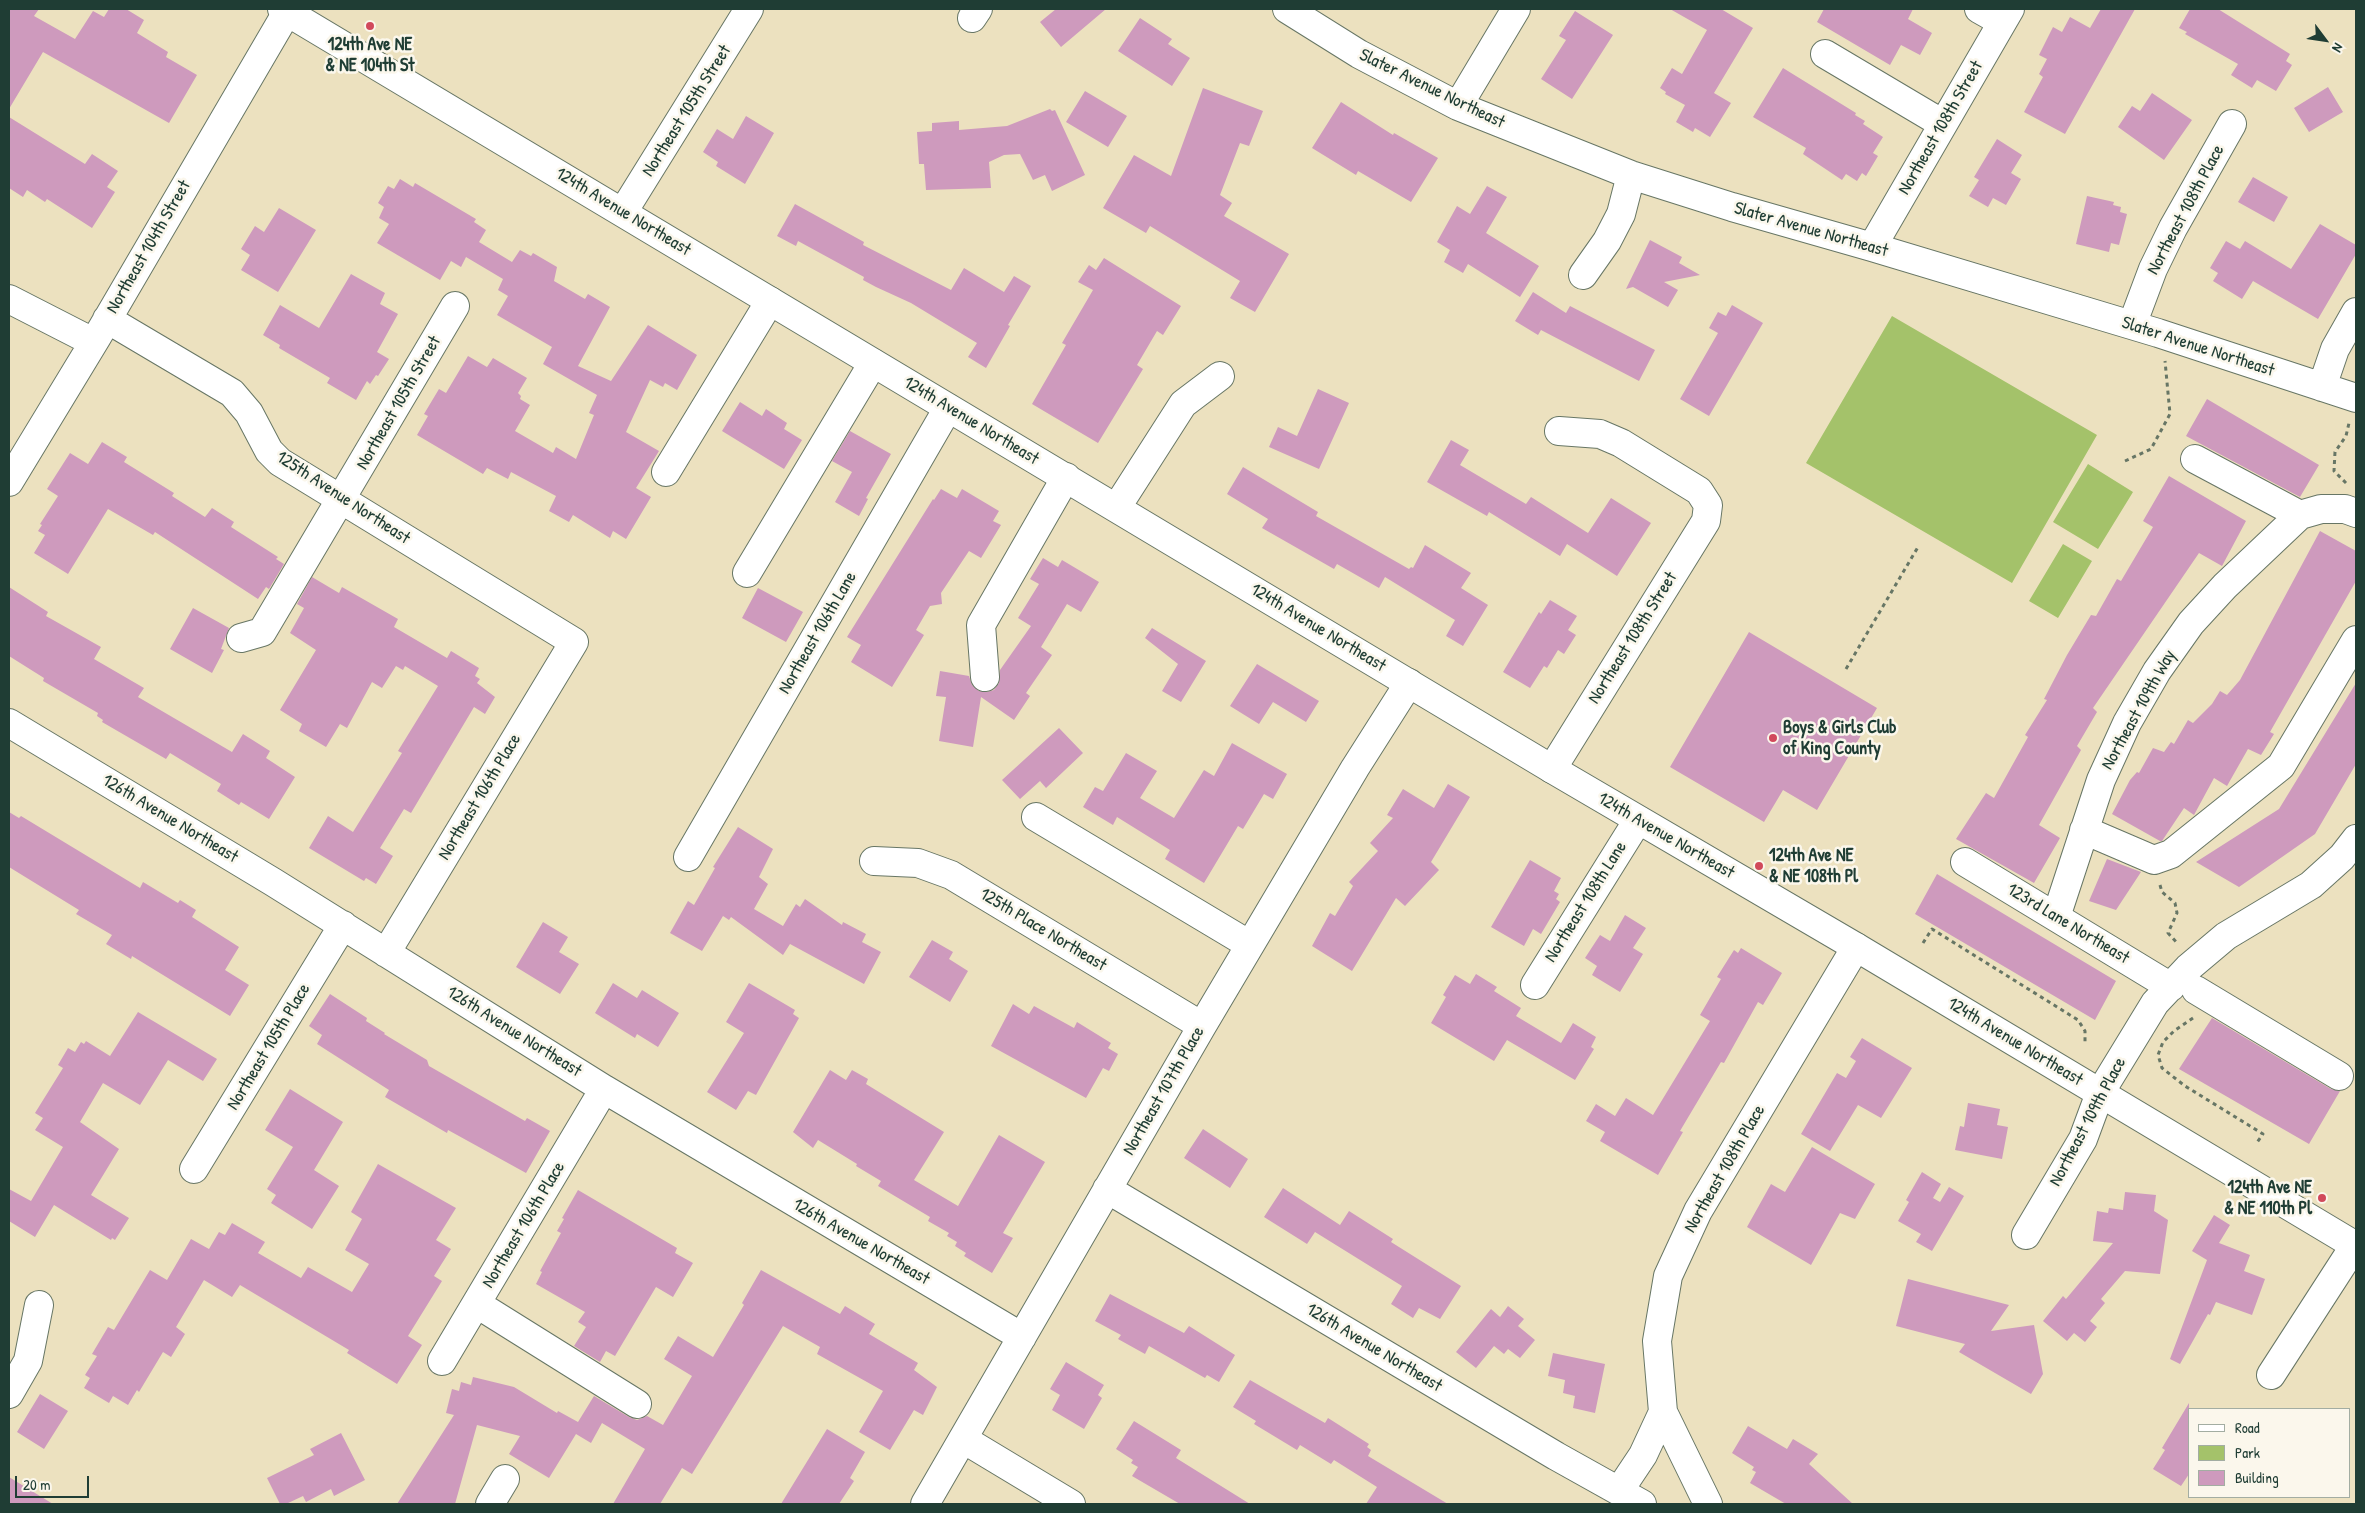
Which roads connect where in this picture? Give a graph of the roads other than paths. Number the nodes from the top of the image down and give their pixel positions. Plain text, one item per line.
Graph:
1 (749, 9) edge
2 (1287, 9) edge
3 (1516, 9) edge
4 (284, 10) edge
5 (1997, 13) edge
6 (1825, 54) dead end
7 (1458, 106) junction
8 (1943, 124) junction
9 (2232, 124) dead end
10 (1631, 175) junction
11 (623, 212) junction
12 (1872, 247) junction
13 (1583, 275) dead end
14 (9, 299) edge
15 (770, 301) junction
16 (455, 306) dead end
17 (2356, 312) edge
18 (107, 319) junction
19 (2132, 325) junction
20 (93, 342) junction
21 (873, 363) junction
22 (1220, 376) dead end
23 (2322, 387) junction
24 (2353, 407) edge
25 (948, 408) junction
26 (1559, 430) dead end
27 (2195, 459) dead end
28 (666, 472) dead end
29 (1066, 477) junction
30 (9, 482) edge
31 (342, 500) junction
32 (2354, 501) edge
33 (1117, 507) junction
34 (2300, 515) junction
35 (747, 573) dead end
36 (241, 638) dead end
37 (2356, 640) edge
38 (574, 642) joint
39 (985, 677) dead end
40 (1409, 682) junction
41 (9, 723) edge
42 (1552, 769) junction
43 (1036, 817) dead end
44 (1638, 820) junction
45 (2084, 830) junction
46 (2356, 839) edge
47 (688, 858) dead end
48 (874, 861) dead end
49 (1965, 862) dead end
50 (2056, 917) junction
51 (343, 925) junction
52 (1250, 945) junction
53 (1856, 947) junction
54 (386, 953) junction
55 (1535, 985) dead end
56 (2191, 991) junction
57 (1202, 1026) junction
58 (2339, 1076) dead end
59 (604, 1089) junction
60 (2100, 1093) junction
61 (194, 1169) dead end
62 (1108, 1189) junction
63 (2026, 1235) dead end
64 (2355, 1246) edge
65 (39, 1304) dead end
66 (477, 1304) junction
67 (1022, 1337) junction
68 (442, 1361) dead end
69 (2271, 1375) dead end
70 (9, 1394) edge
71 (637, 1404) dead end
72 (1663, 1412) junction
73 (963, 1440) junction
74 (505, 1479) dead end
75 (1630, 1498) edge
76 (490, 1504) edge
77 (925, 1504) edge
78 (1071, 1504) edge
79 (1708, 1504) edge

1 - 11 street, Northeast 105th Street
2 - 7 street, Slater Avenue Northeast
3 - 7 street
4 - 11 street, 124th Avenue Northeast
4 - 18 street, Northeast 104th Street
5 - 8 street, Northeast 108th Street
6 - 8 street
7 - 10 street, Slater Avenue Northeast
8 - 12 street, Northeast 108th Street
9 - 19 street, Northeast 108th Place
10 - 12 street, Slater Avenue Northeast
10 - 13 street
11 - 15 street, 124th Avenue Northeast
12 - 19 street, Slater Avenue Northeast
14 - 20 street
15 - 21 street, 124th Avenue Northeast
15 - 28 street
16 - 31 street, Northeast 105th Street
17 - 23 street
18 - 20 street, Northeast 104th Street
18 - 31 street, 125th Avenue Northeast
19 - 23 street, Slater Avenue Northeast
20 - 30 street, Northeast 104th Street
21 - 25 street, 124th Avenue Northeast
21 - 35 street
22 - 33 street
23 - 24 street, Slater Avenue Northeast
25 - 29 street, 124th Avenue Northeast
25 - 47 street, Northeast 106th Lane
26 - 42 street, Northeast 108th Street
27 - 34 street
29 - 33 street, 124th Avenue Northeast
29 - 39 street
31 - 36 street, Northeast 105th Street
31 - 38 street, 125th Avenue Northeast
32 - 34 street
33 - 40 street, 124th Avenue Northeast
34 - 45 street, Northeast 109th Way
37 - 45 street
38 - 54 street, Northeast 106th Place
40 - 42 street, 124th Avenue Northeast
40 - 52 street, Northeast 107th Place
41 - 51 street, 126th Avenue Northeast
42 - 44 street, 124th Avenue Northeast
43 - 52 street
44 - 53 street, 124th Avenue Northeast
44 - 55 street, Northeast 108th Lane
45 - 50 street, Northeast 109th Way
46 - 56 street, Northeast 109th Place
48 - 57 street, 125th Place Northeast
49 - 50 street, 123rd Lane Northeast
50 - 56 street, 123rd Lane Northeast
51 - 54 street, 126th Avenue Northeast
51 - 61 street, Northeast 105th Place
52 - 57 street, Northeast 107th Place
53 - 60 street, 124th Avenue Northeast
53 - 72 street, Northeast 108th Place
54 - 59 street, 126th Avenue Northeast
56 - 58 street, 123rd Lane Northeast
56 - 60 street, Northeast 109th Place
57 - 62 street, Northeast 107th Place
59 - 66 street, Northeast 106th Place
59 - 67 street, 126th Avenue Northeast
60 - 63 street, Northeast 109th Place
60 - 64 street, 124th Avenue Northeast
62 - 67 street, Northeast 107th Place
62 - 75 street, 126th Avenue Northeast
64 - 69 street
65 - 70 street
66 - 68 street, Northeast 106th Place
66 - 71 street
67 - 73 street, Northeast 107th Place
72 - 75 street, Northeast 108th Place
72 - 79 street, Northeast 108th Place
73 - 77 street, Northeast 107th Place
73 - 78 street
74 - 76 street

